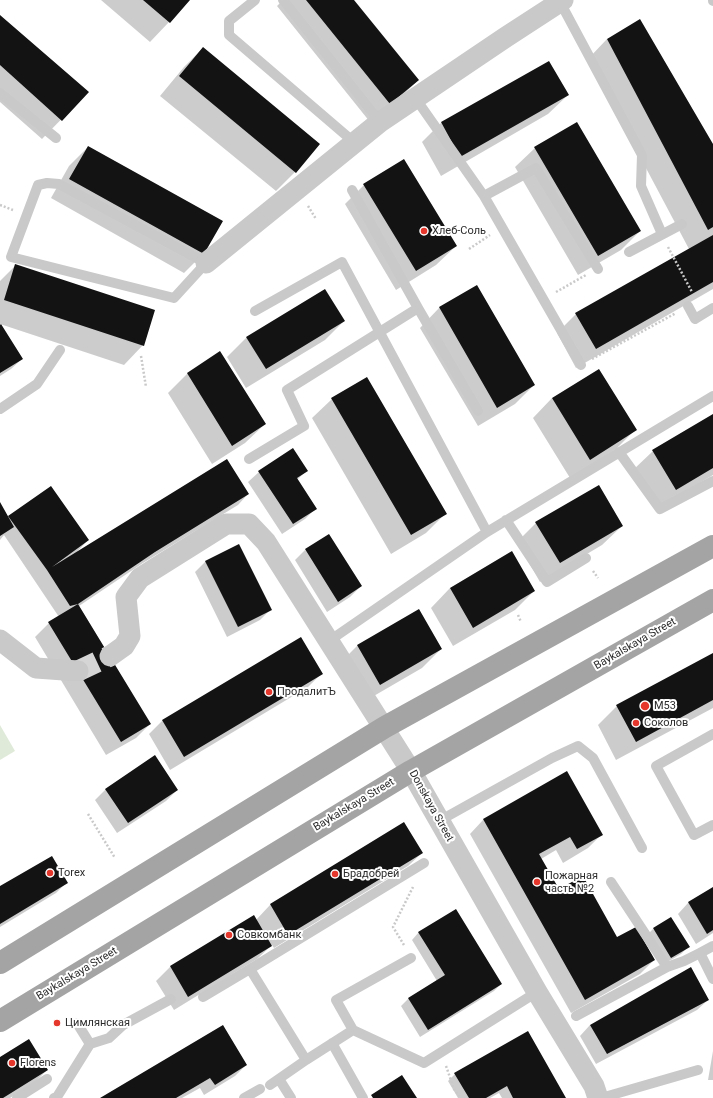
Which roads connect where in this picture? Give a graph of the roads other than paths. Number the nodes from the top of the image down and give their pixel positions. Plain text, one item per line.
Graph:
1 (255, 0) edge
2 (283, 0) edge
3 (562, 1) edge
4 (0, 93) edge
5 (416, 99) junction
6 (380, 122) junction
7 (56, 138) dead end
8 (354, 143) junction
9 (352, 190) dead end
10 (484, 196) junction
11 (682, 224) dead end
12 (662, 234) junction
13 (628, 252) dead end
14 (206, 263) junction
15 (598, 269) dead end
16 (688, 306) road end
17 (418, 308) junction
18 (713, 308) edge
19 (255, 311) dead end
20 (379, 331) junction
21 (60, 350) dead end
22 (581, 365) road end
23 (713, 396) edge
24 (0, 409) edge
25 (478, 411) dead end
26 (619, 452) junction
27 (249, 459) dead end
28 (713, 481) edge
29 (506, 520) junction
30 (487, 532) junction
31 (713, 546) edge
32 (586, 558) dead end
33 (713, 600) edge
34 (0, 640) edge
35 (329, 641) junction
36 (110, 656) tunnel mouth
37 (78, 672) tunnel mouth
38 (385, 728) junction
39 (713, 734) edge
40 (411, 771) junction
41 (439, 821) junction
42 (713, 825) edge
43 (642, 848) dead end
44 (424, 863) road end
45 (611, 882) dead end
46 (713, 946) edge
47 (700, 953) junction
48 (411, 958) road end
49 (0, 963) edge
50 (667, 967) junction
51 (250, 968) junction
52 (713, 979) edge
53 (537, 992) junction
54 (203, 997) dead end
55 (171, 999) dead end
56 (576, 1016) dead end
57 (0, 1021) edge
58 (77, 1023) dead end
59 (352, 1030) junction
60 (332, 1043) junction
61 (90, 1044) junction
62 (306, 1060) junction
63 (698, 1070) dead end
64 (48, 1079) dead end
65 (280, 1079) junction
66 (17, 1098) edge
67 (54, 1098) edge
68 (244, 1098) edge
69 (291, 1098) edge
70 (363, 1098) edge
71 (599, 1098) edge

1 - 8 lane
2 - 6 lane
3 - 5 street
3 - 12 lane
4 - 7 lane
5 - 6 street
5 - 10 lane
6 - 8 street
8 - 14 street
9 - 17 lane
10 - 15 lane
10 - 22 lane
11 - 12 lane
12 - 13 lane
14 - 14 lane
16 - 18 lane
17 - 20 lane
17 - 25 lane
19 - 20 lane
20 - 27 lane
20 - 30 lane
21 - 24 lane
23 - 26 lane
26 - 28 lane
26 - 29 lane
29 - 30 lane
29 - 32 lane
30 - 35 lane
31 - 38 main road
33 - 40 main road, Baykalskaya Street
34 - 37 street
35 - 36 street, Donskaya Street
35 - 38 street, Donskaya Street
38 - 40 street, Donskaya Street
38 - 49 main road
39 - 42 lane
40 - 41 street, Donskaya Street
40 - 57 main road, Baykalskaya Street
41 - 43 lane
41 - 53 street, Donskaya Street
44 - 51 lane
45 - 50 lane
46 - 47 lane
47 - 50 lane
47 - 52 lane
48 - 59 lane
50 - 56 lane
51 - 54 lane
51 - 62 lane
53 - 59 lane
53 - 71 street, Donskaya Street
55 - 61 lane
58 - 61 lane
59 - 60 lane
60 - 62 lane
60 - 70 lane
61 - 67 lane
62 - 65 lane
63 - 71 lane
64 - 66 lane
65 - 68 lane
65 - 69 lane

